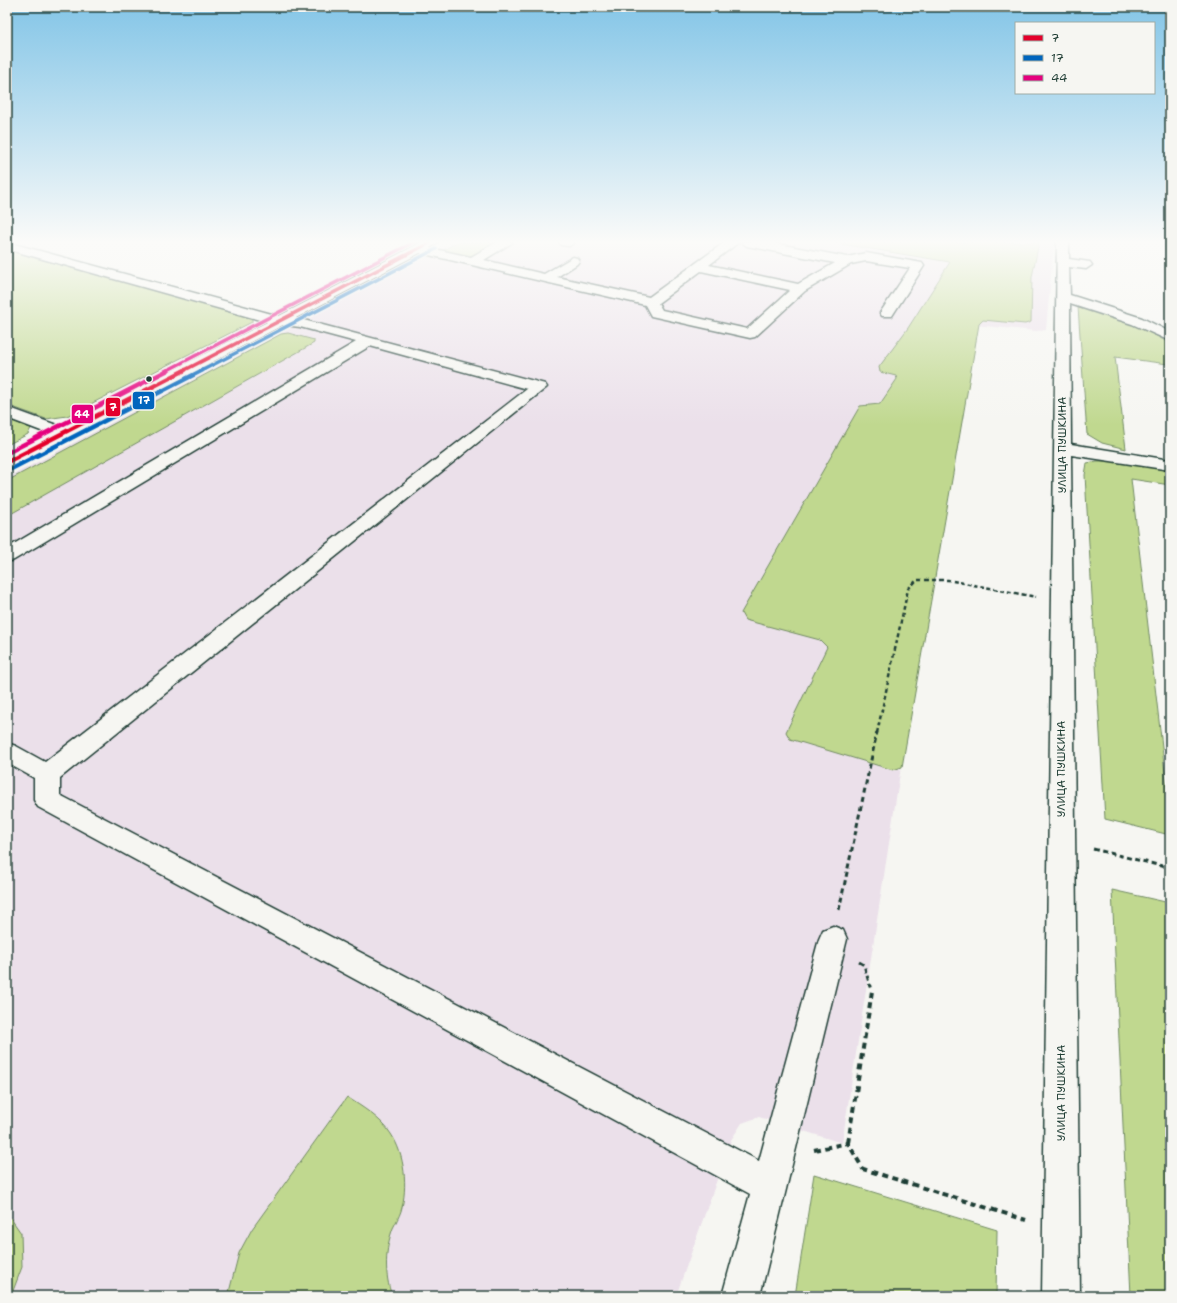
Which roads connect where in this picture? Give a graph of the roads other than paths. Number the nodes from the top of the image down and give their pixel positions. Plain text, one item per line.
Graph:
1 (651, 302) edge
2 (214, 303) edge
3 (314, 303) edge
4 (784, 303) edge
5 (894, 303) edge
6 (1062, 303) edge
7 (1080, 303) edge
8 (887, 313) dead end
9 (283, 319) junction
10 (1168, 334) edge
11 (368, 341) junction
12 (7, 412) edge
13 (63, 433) junction
14 (1062, 448) junction
15 (7, 462) edge
16 (1170, 465) edge
17 (7, 556) edge
18 (7, 752) edge
19 (47, 774) junction
20 (833, 939) road end
21 (774, 1172) junction
22 (741, 1296) edge
23 (1061, 1296) edge

1 - 4 street
2 - 9 street
3 - 9 street
5 - 8 street
6 - 14 street, УЛИЦА ПУШКИНА
7 - 10 street
9 - 11 street
9 - 13 street
11 - 17 street
11 - 19 street
12 - 13 street
13 - 15 street
14 - 16 street
14 - 23 street, УЛИЦА ПУШКИНА
18 - 19 street
19 - 21 street
20 - 21 street
21 - 22 street

